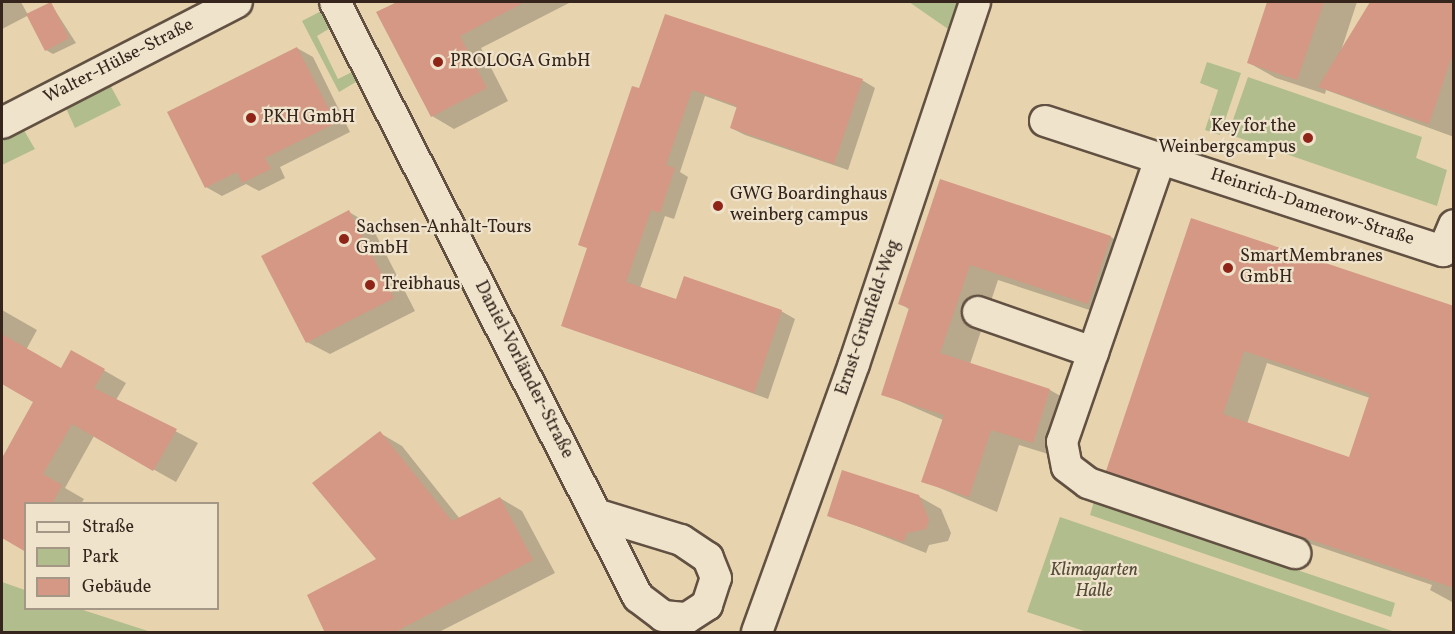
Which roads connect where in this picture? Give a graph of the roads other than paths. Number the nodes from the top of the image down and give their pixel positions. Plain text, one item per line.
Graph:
1 (237, 2) edge
2 (335, 2) edge
3 (975, 2) edge
4 (1045, 121) dead end
5 (2, 123) edge
6 (1160, 159) junction
7 (1450, 243) edge
8 (978, 312) dead end
9 (1093, 352) junction
10 (596, 514) dead end
11 (1295, 553) dead end
12 (757, 633) edge

1 - 5 street, Walter-Hülse-Straße
2 - 10 street, Daniel-Vorländer-Straße
3 - 12 street, Ernst-Grünfeld-Weg
4 - 6 street, Heinrich-Damerow-Straße
6 - 7 street, Heinrich-Damerow-Straße
6 - 9 street
8 - 9 street
9 - 11 street

